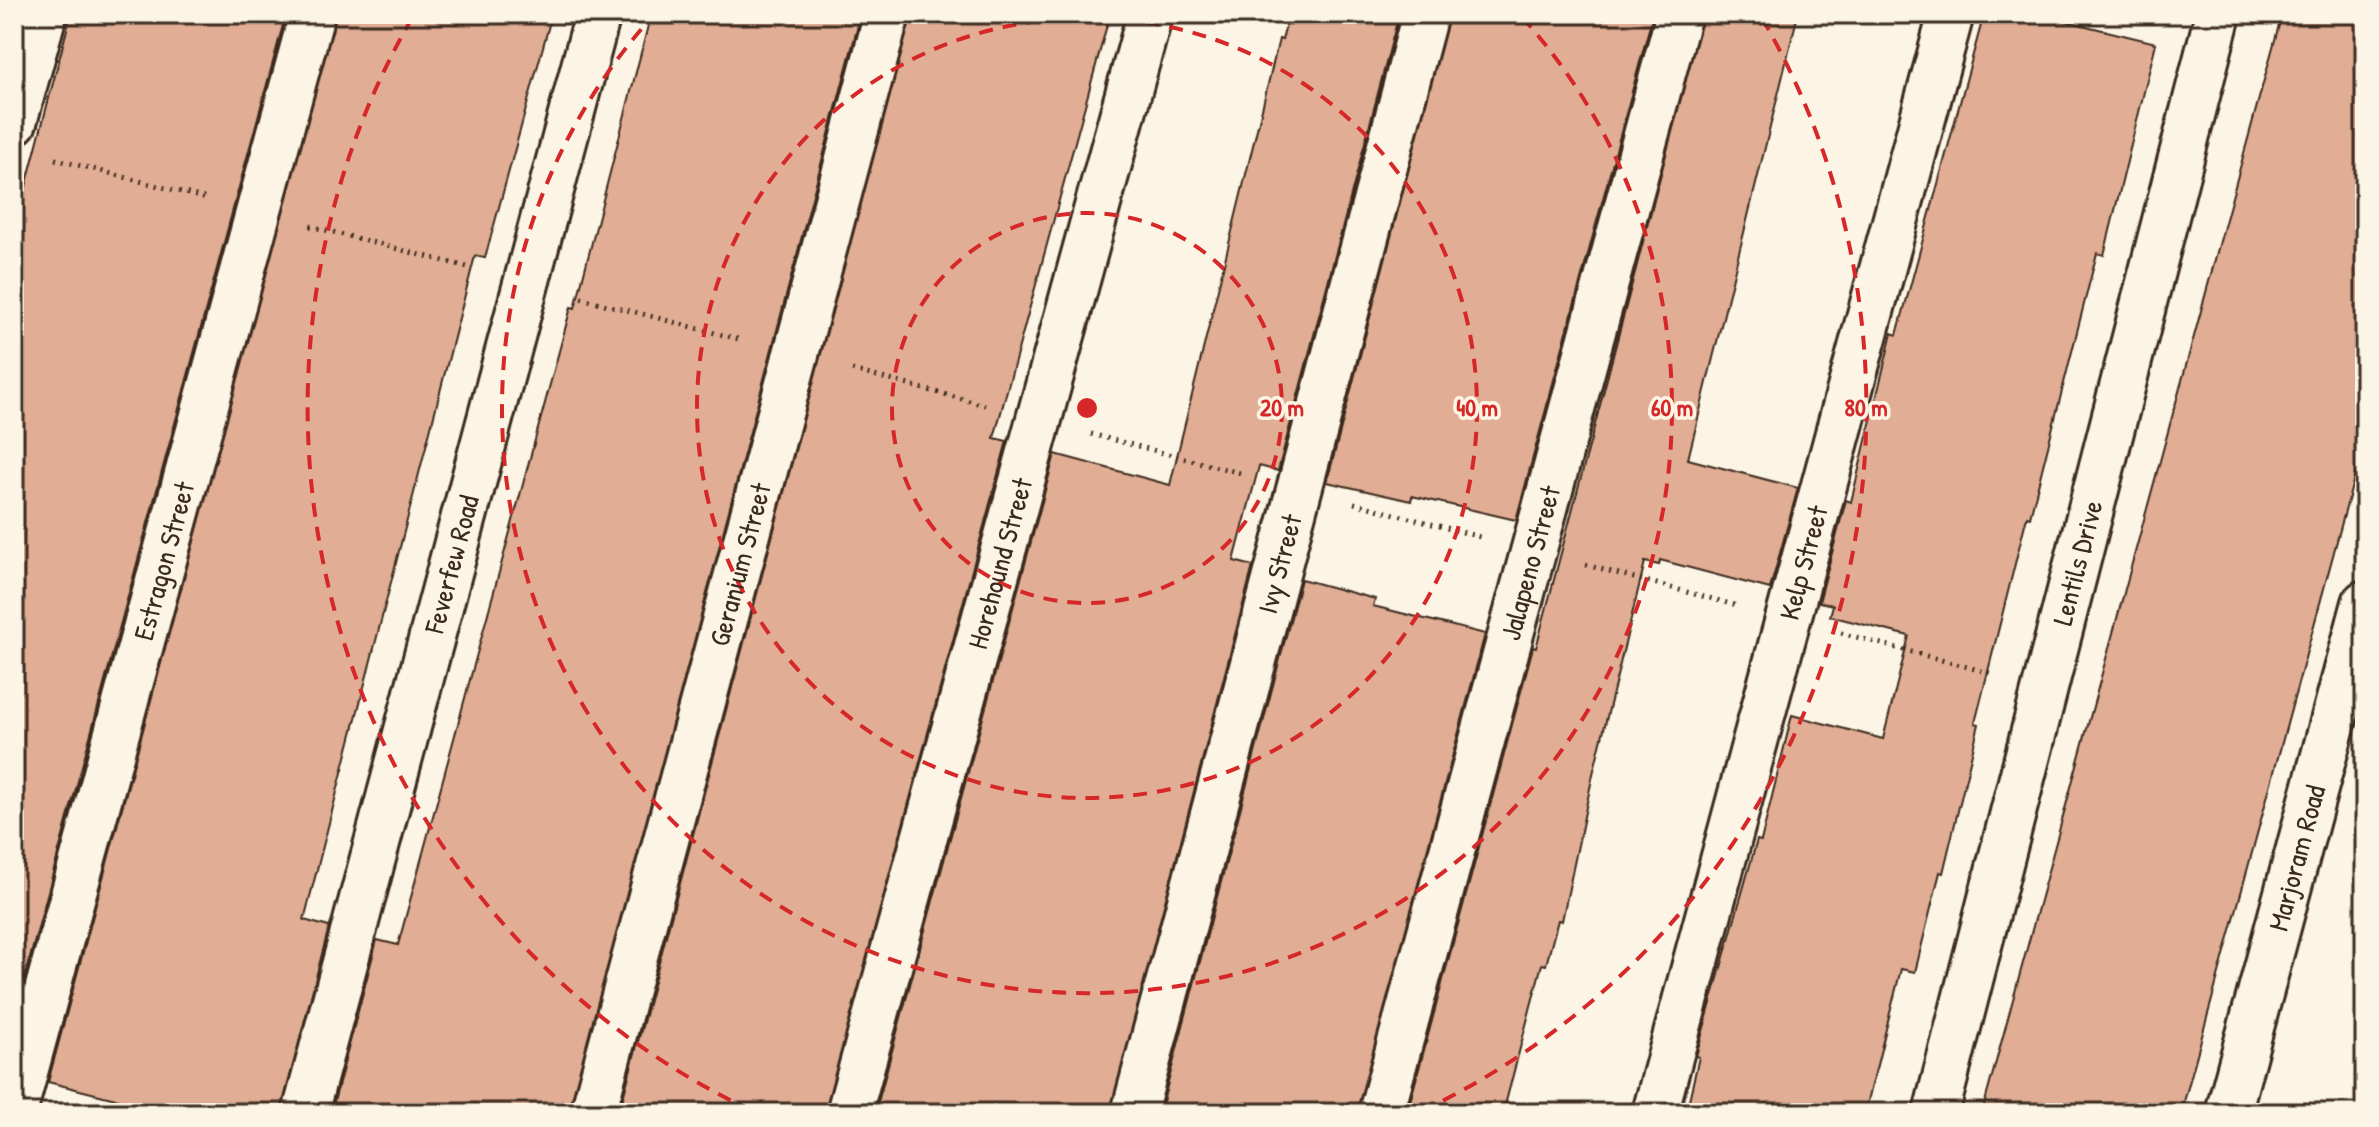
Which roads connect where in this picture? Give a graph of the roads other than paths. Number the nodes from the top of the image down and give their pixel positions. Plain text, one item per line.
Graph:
1 (44, 14) edge
2 (312, 14) edge
3 (598, 14) edge
4 (887, 14) edge
5 (1150, 14) edge
6 (1425, 14) edge
7 (1679, 14) edge
8 (1951, 14) edge
9 (2218, 14) edge
10 (14, 122) edge
11 (2365, 603) edge
12 (21, 1110) edge
13 (305, 1113) edge
14 (593, 1113) edge
15 (849, 1113) edge
16 (1134, 1113) edge
17 (1381, 1113) edge
18 (1655, 1113) edge
19 (1936, 1113) edge
20 (2228, 1113) edge

1 - 10 street
2 - 12 street, Estragon Street
3 - 13 street, Feverfew Road
4 - 14 street, Geranium Street
5 - 15 street, Horehound Street
6 - 16 street, Ivy Street
7 - 17 street, Jalapeno Street
8 - 18 street, Kelp Street
9 - 19 street, Lentils Drive
11 - 20 street, Marjoram Road

